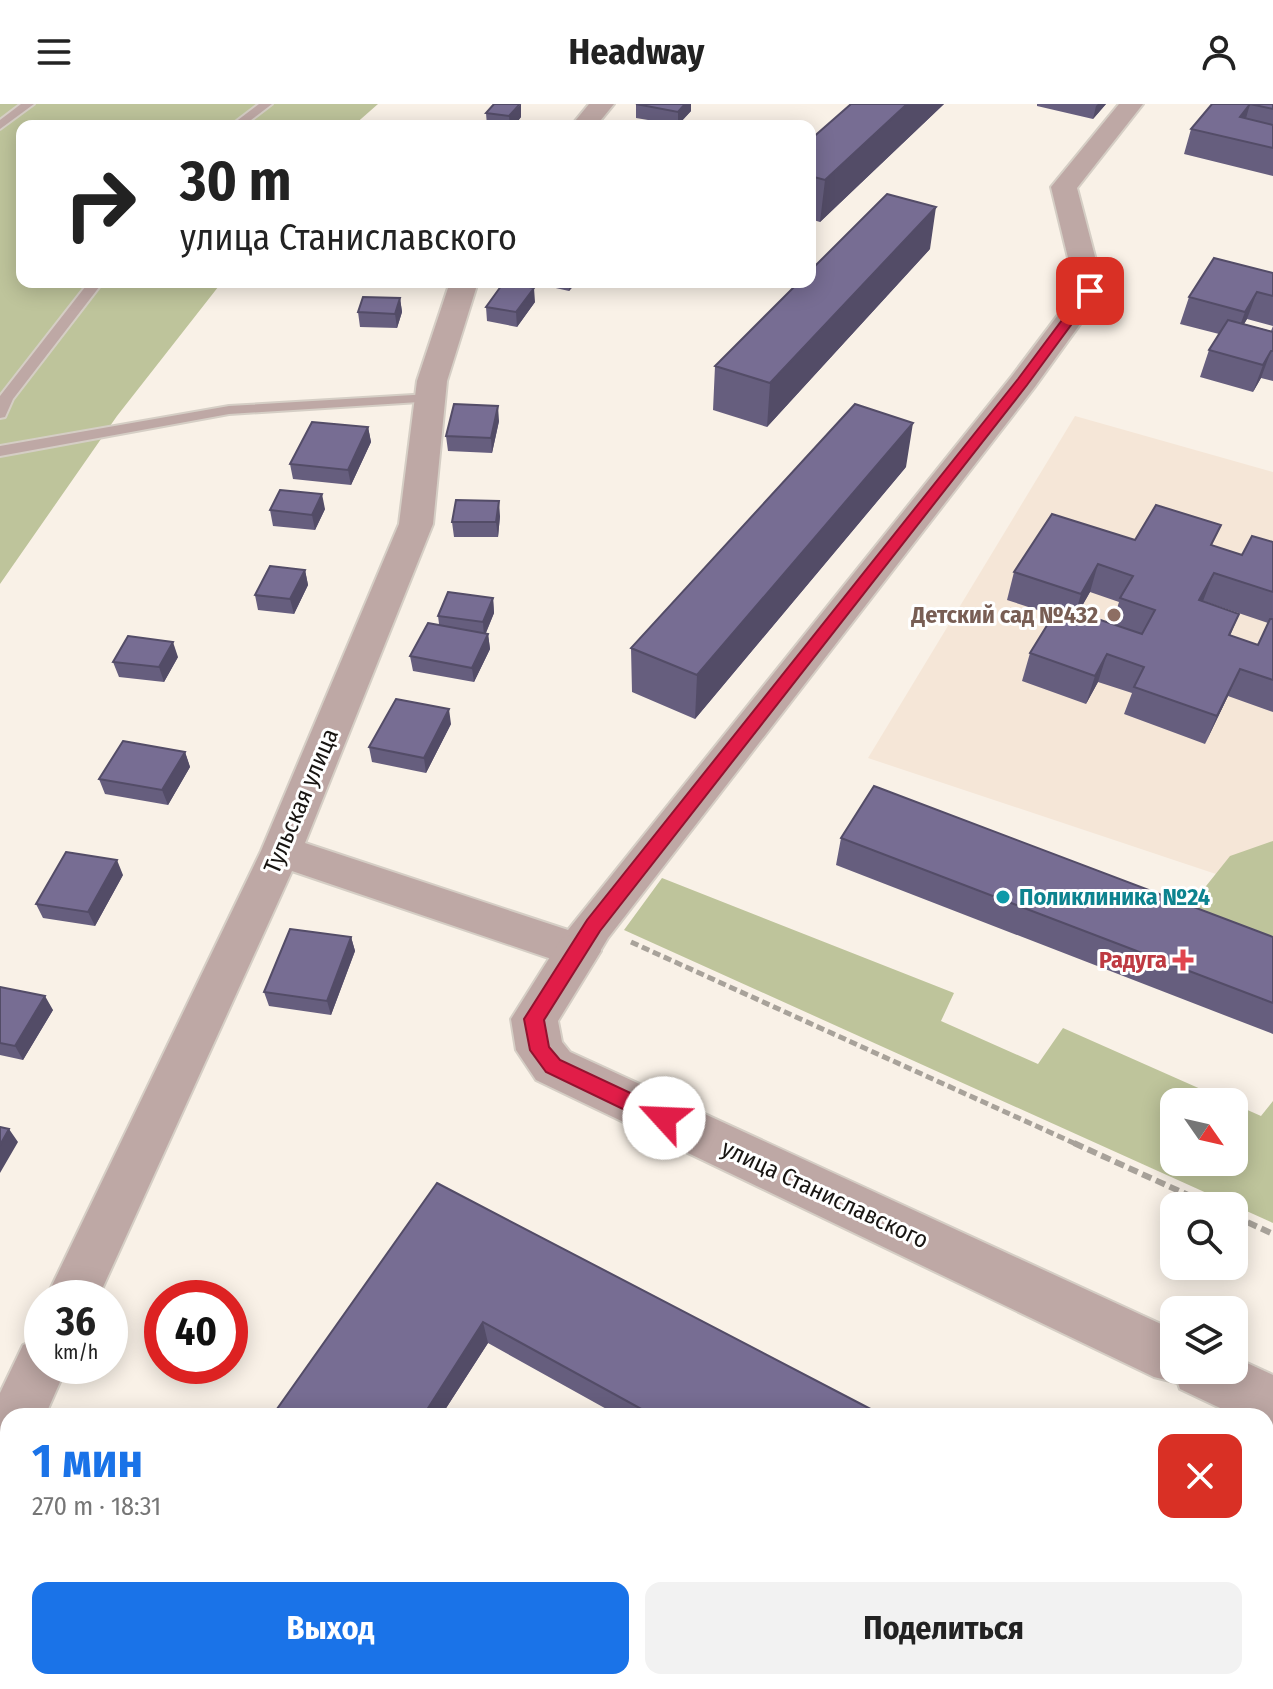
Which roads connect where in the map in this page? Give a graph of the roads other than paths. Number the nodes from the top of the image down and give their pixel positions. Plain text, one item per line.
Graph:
1 (28, 104) edge
2 (266, 104) edge
3 (602, 104) edge
4 (1131, 104) edge
5 (244, 120) edge
6 (588, 120) edge
7 (0, 126) edge
8 (91, 288) edge
9 (462, 288) edge
10 (430, 398) junction
11 (0, 414) edge
12 (0, 451) edge
13 (281, 851) junction
14 (586, 938) junction
15 (80, 1280) edge
16 (1160, 1351) edge
17 (32, 1384) edge
18 (1230, 1384) edge
19 (1273, 1404) edge
20 (21, 1408) edge

1 - 7 lane
2 - 5 lane
3 - 6 street
4 - 14 street
8 - 11 lane
9 - 10 street, Тульская улица
10 - 12 lane
10 - 13 street, Тульская улица
13 - 14 street
13 - 15 street, Тульская улица
14 - 16 street, улица Станиславского
17 - 20 street
18 - 19 street

